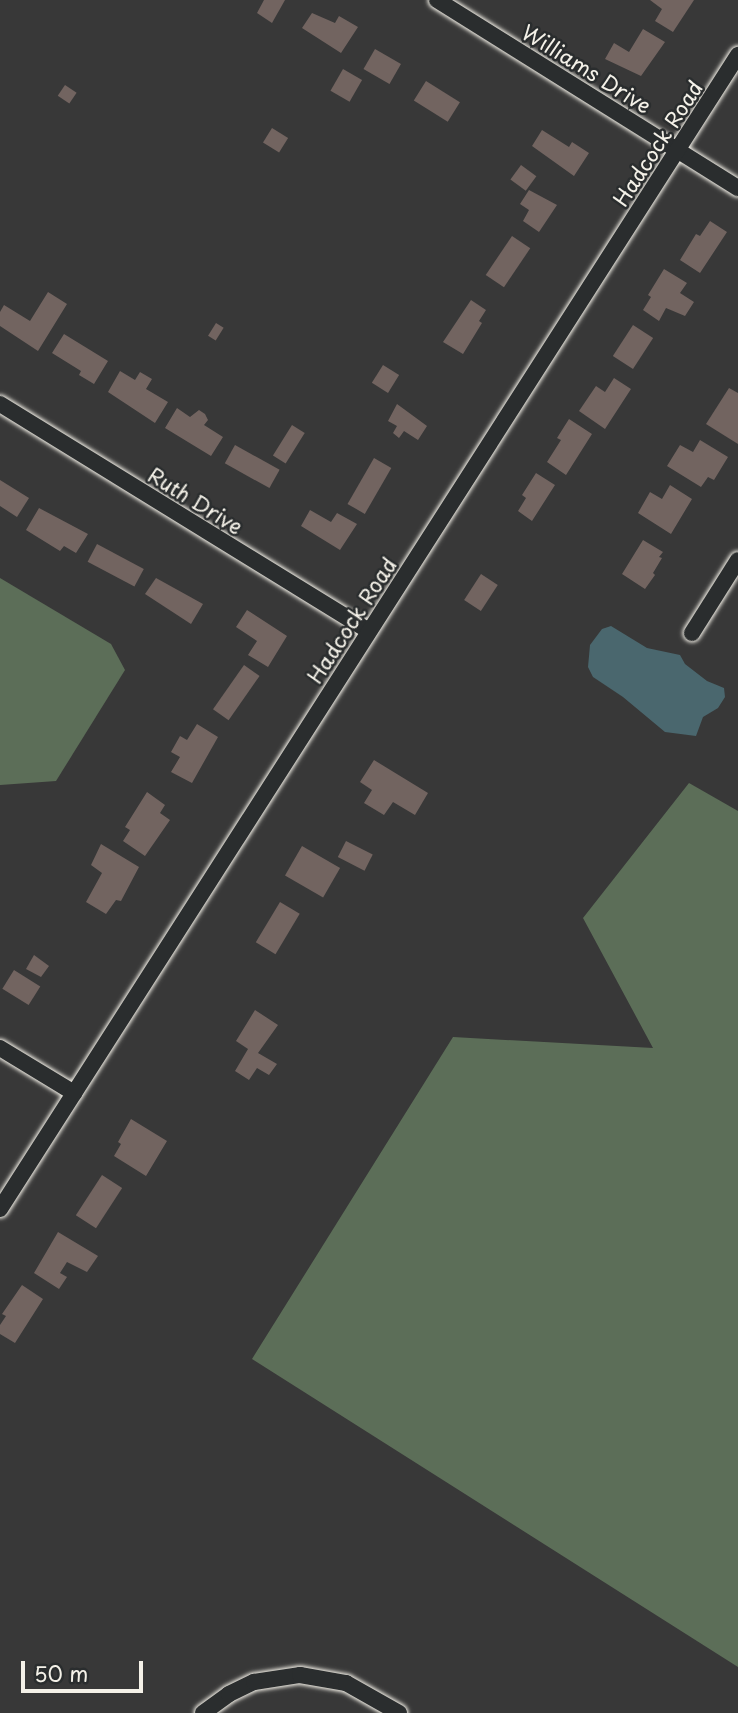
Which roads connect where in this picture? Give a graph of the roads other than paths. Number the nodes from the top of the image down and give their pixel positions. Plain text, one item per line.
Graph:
1 (437, 0) edge
2 (738, 54) edge
3 (677, 150) junction
4 (738, 188) edge
5 (0, 404) edge
6 (738, 560) edge
7 (369, 631) junction
8 (692, 633) dead end
9 (0, 1048) edge
10 (74, 1093) junction
11 (0, 1209) edge
12 (203, 1713) edge
13 (399, 1713) edge

1 - 3 street, Williams Drive
2 - 3 street, Hadcock Road
3 - 4 street, Williams Drive
3 - 7 street, Hadcock Road
5 - 7 street, Ruth Drive
6 - 8 street
7 - 10 street, Hadcock Road
9 - 10 street
10 - 11 street, Hadcock Road
12 - 13 street

